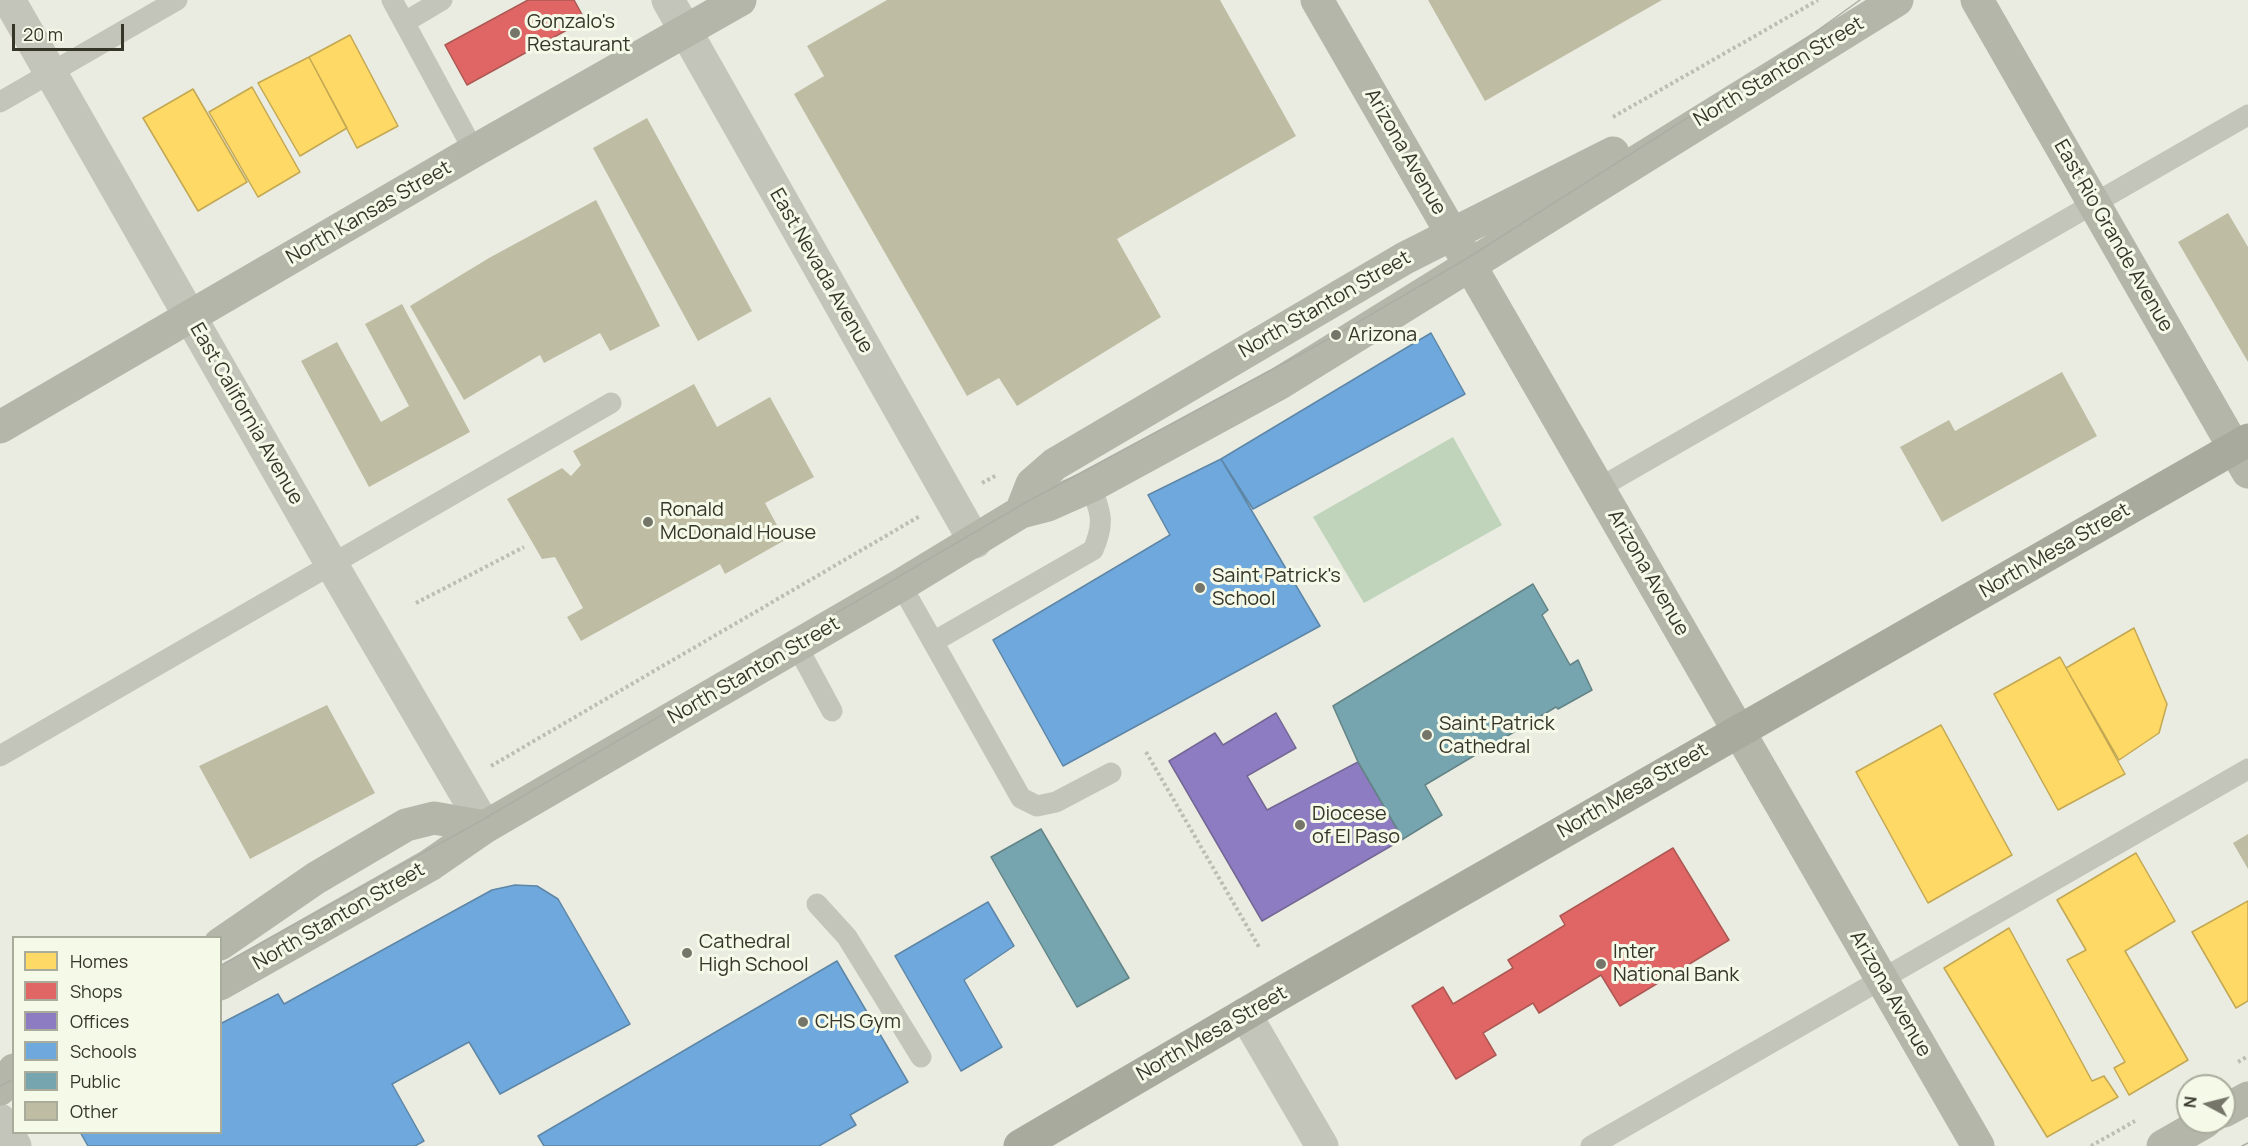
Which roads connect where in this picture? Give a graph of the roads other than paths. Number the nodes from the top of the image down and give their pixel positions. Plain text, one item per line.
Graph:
1 (9, 0) edge
2 (177, 0) edge
3 (392, 0) edge
4 (442, 0) edge
5 (668, 0) edge
6 (740, 0) edge
7 (1317, 0) edge
8 (1897, 0) edge
9 (1977, 0) edge
10 (405, 22) junction
11 (686, 31) junction
12 (51, 72) junction
13 (0, 102) edge
14 (2248, 115) edge
15 (1661, 144) junction
16 (474, 151) junction
17 (2094, 203) junction
18 (1451, 233) junction
19 (1470, 267) junction
20 (191, 317) junction
21 (611, 403) dead end
22 (0, 427) edge
23 (2244, 453) edge
24 (1091, 486) junction
25 (1599, 488) junction
26 (1021, 512) junction
27 (975, 542) junction
28 (332, 565) junction
29 (901, 585) junction
30 (933, 642) junction
31 (797, 646) junction
32 (832, 711) dead end
33 (1740, 730) junction
34 (0, 756) edge
35 (2248, 769) edge
36 (1111, 773) dead end
37 (486, 827) junction
38 (817, 904) dead end
39 (222, 943) edge
40 (1883, 981) junction
41 (222, 983) edge
42 (1245, 1014) junction
43 (921, 1057) dead end
44 (12, 1073) edge
45 (0, 1089) edge
46 (0, 1120) edge
47 (2184, 1134) edge
48 (15, 1146) edge
49 (1020, 1146) edge
50 (1322, 1146) edge
51 (1591, 1146) edge
52 (1978, 1146) edge
53 (2163, 1146) edge

1 - 12 street, East California Avenue
2 - 12 lane
3 - 10 lane
4 - 10 lane
5 - 11 street, East Nevada Avenue
6 - 11 street, North Kansas Street
7 - 18 street, Arizona Avenue
8 - 15 street, North Stanton Street
9 - 17 street, East Rio Grande Avenue
10 - 16 lane
11 - 16 street, North Kansas Street
11 - 27 street, East Nevada Avenue
12 - 13 lane
12 - 20 street, East California Avenue
14 - 17 lane
15 - 18 street, North Stanton Street
15 - 19 street, North Stanton Street
16 - 20 street, North Kansas Street
17 - 23 street, East Rio Grande Avenue
17 - 25 lane
18 - 19 street, Arizona Avenue
18 - 26 street, North Stanton Street
19 - 24 street, North Stanton Street
19 - 25 street, Arizona Avenue
20 - 22 street, North Kansas Street
20 - 28 street, East California Avenue
21 - 28 lane
23 - 33 main road, North Mesa Street
24 - 26 street, North Stanton Street
24 - 30 lane
25 - 33 street, Arizona Avenue
26 - 27 street, North Stanton Street
27 - 29 street, North Stanton Street
28 - 34 lane
28 - 37 street, East California Avenue
29 - 30 lane
29 - 31 street, North Stanton Street
30 - 36 lane
31 - 32 lane
31 - 37 street, North Stanton Street
33 - 40 street, Arizona Avenue
33 - 42 main road, North Mesa Street
35 - 40 lane
37 - 39 street, North Stanton Street
37 - 41 street, North Stanton Street
38 - 43 lane
40 - 51 lane
40 - 52 street, Arizona Avenue
42 - 49 main road, North Mesa Street
42 - 50 street
44 - 45 street
46 - 48 street
47 - 53 street

